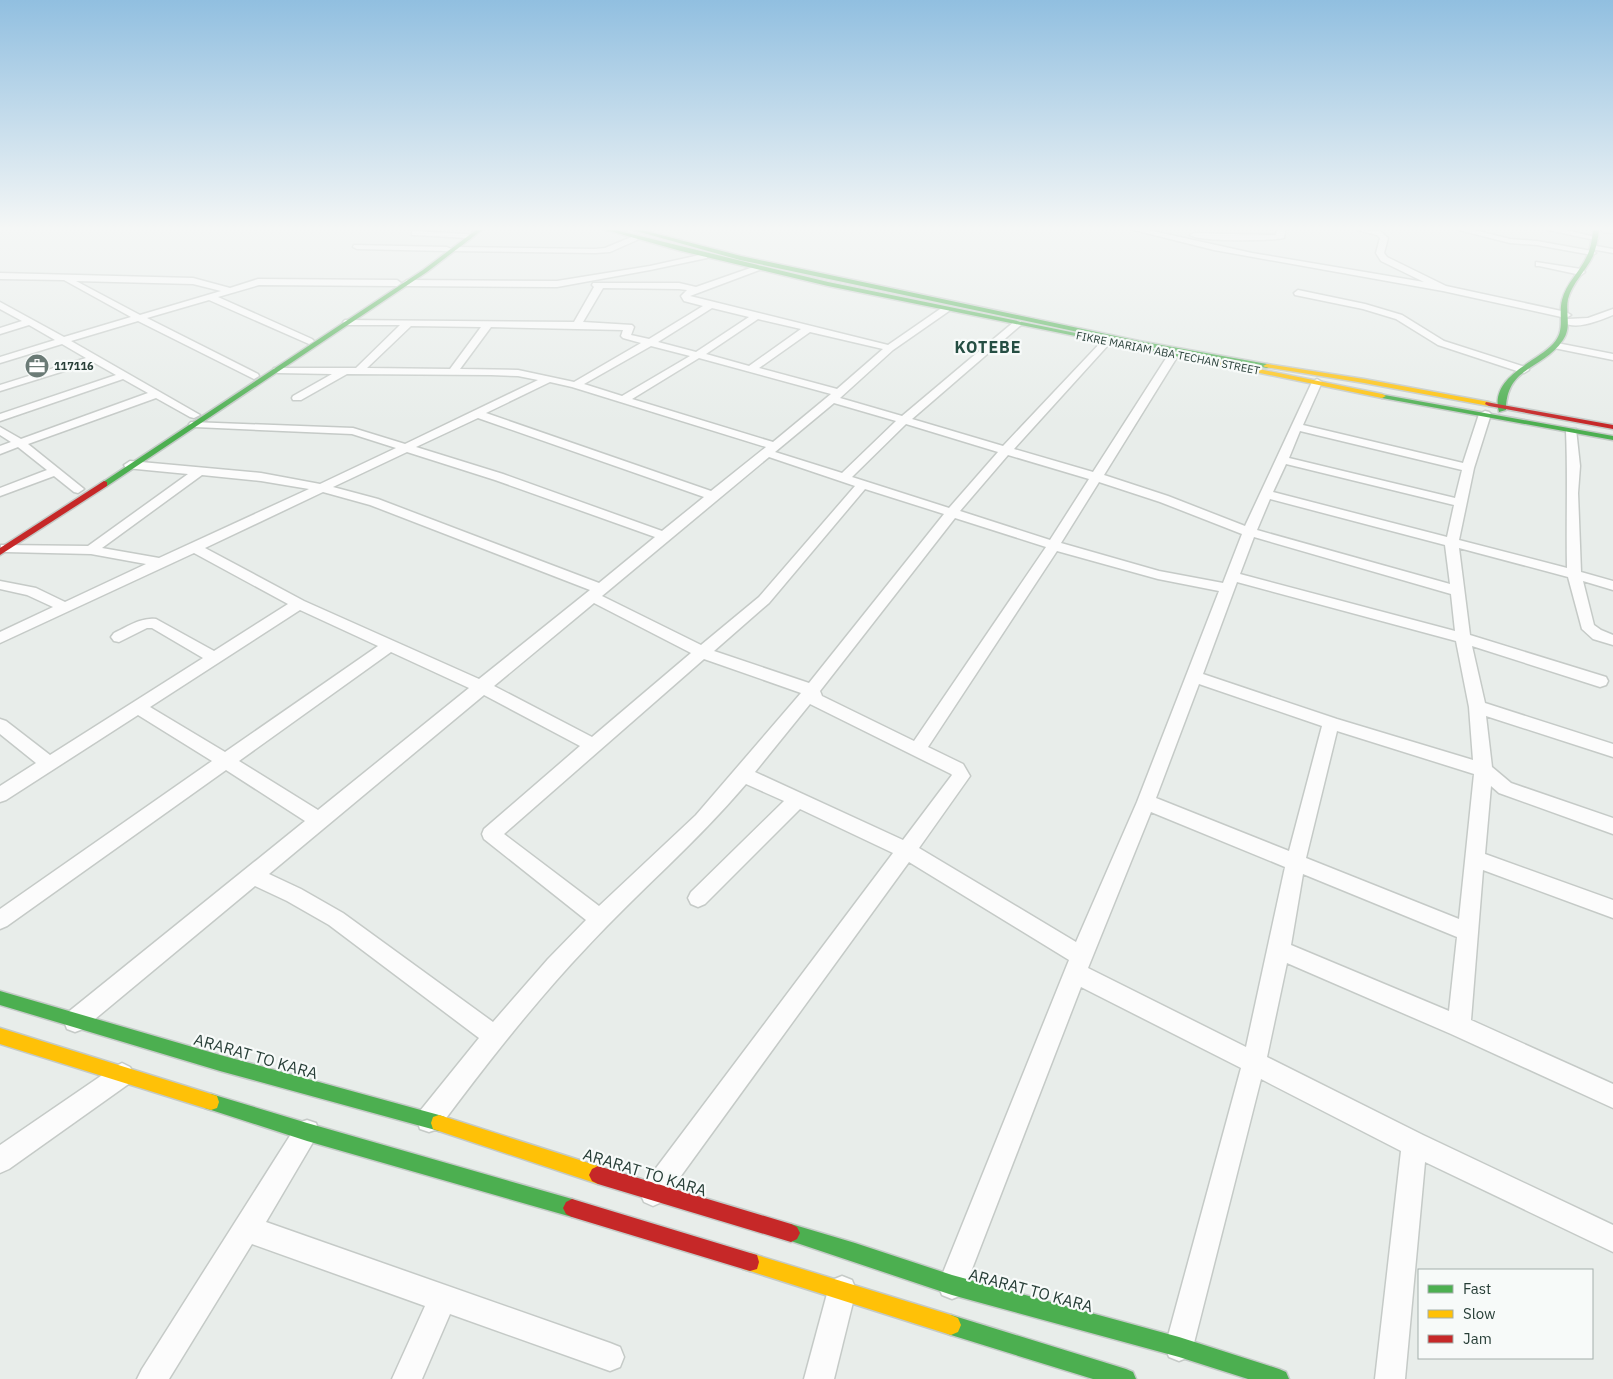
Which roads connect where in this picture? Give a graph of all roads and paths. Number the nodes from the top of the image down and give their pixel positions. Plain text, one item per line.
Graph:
1 (96, 294) edge
2 (218, 294) edge
3 (384, 294) edge
4 (386, 294) edge
5 (595, 294) edge
6 (688, 294) edge
7 (880, 294) edge
8 (909, 294) edge
9 (1300, 294) edge
10 (1468, 294) edge
11 (1568, 294) edge
12 (210, 297) junction
13 (0, 305) edge
14 (711, 305) junction
15 (946, 309) junction
16 (1613, 312) edge
17 (757, 316) junction
18 (139, 318) junction
19 (1567, 319) junction
20 (29, 322) junction
21 (348, 322) junction
22 (1018, 323) junction
23 (407, 324) junction
24 (487, 325) junction
25 (577, 325) junction
26 (808, 329) junction
27 (0, 330) edge
28 (62, 340) junction
29 (309, 341) junction
30 (1107, 341) junction
31 (651, 342) junction
32 (1557, 346) junction
33 (890, 348) junction
34 (1174, 354) junction
35 (294, 355) junction
36 (698, 355) junction
37 (1613, 357) edge
38 (95, 358) junction
39 (0, 360) edge
40 (1256, 365) junction
41 (1234, 367) junction
42 (751, 369) junction
43 (278, 370) junction
44 (346, 370) junction
45 (359, 370) junction
46 (1524, 370) junction
47 (452, 371) junction
48 (125, 375) junction
49 (254, 376) junction
50 (549, 379) junction
51 (1317, 382) junction
52 (575, 385) junction
53 (0, 388) edge
54 (156, 394) junction
55 (835, 396) junction
56 (297, 398) dead end
57 (623, 400) junction
58 (1501, 408) junction
59 (478, 414) junction
60 (1485, 414) junction
61 (0, 418) edge
62 (195, 420) junction
63 (904, 420) junction
64 (1613, 427) edge
65 (1297, 428) junction
66 (0, 430) edge
67 (1572, 431) junction
68 (1613, 431) edge
69 (1613, 438) edge
70 (20, 443) junction
71 (405, 447) junction
72 (769, 449) junction
73 (0, 450) edge
74 (1007, 450) junction
75 (1282, 460) junction
76 (130, 466) junction
77 (1468, 468) junction
78 (56, 471) junction
79 (200, 471) junction
80 (1096, 477) junction
81 (844, 478) junction
82 (862, 485) junction
83 (322, 488) junction
84 (78, 489) junction
85 (0, 492) edge
86 (1267, 494) junction
87 (712, 496) junction
88 (1460, 503) junction
89 (952, 513) junction
90 (1249, 532) junction
91 (664, 536) junction
92 (1452, 543) junction
93 (2, 546) edge
94 (1053, 546) junction
95 (195, 548) junction
96 (91, 550) junction
97 (161, 563) junction
98 (1574, 574) junction
99 (1230, 582) junction
100 (0, 585) edge
101 (1613, 586) edge
102 (1458, 591) junction
103 (598, 593) junction
104 (299, 604) junction
105 (66, 608) junction
106 (119, 637) dead end
107 (0, 638) edge
108 (1463, 638) junction
109 (1613, 640) edge
110 (390, 645) junction
111 (703, 653) junction
112 (214, 658) junction
113 (1196, 677) junction
114 (1600, 681) dead end
115 (482, 687) junction
116 (812, 690) junction
117 (136, 707) junction
118 (1477, 707) junction
119 (1331, 723) junction
120 (0, 725) edge
121 (593, 744) junction
122 (918, 749) junction
123 (1613, 752) edge
124 (226, 760) junction
125 (48, 763) junction
126 (1483, 770) junction
127 (742, 774) junction
128 (0, 795) edge
129 (798, 799) junction
130 (1146, 802) junction
131 (318, 820) junction
132 (1613, 826) edge
133 (906, 850) junction
134 (1476, 859) junction
135 (1296, 862) junction
136 (252, 875) junction
137 (698, 898) dead end
138 (1613, 909) edge
139 (600, 919) junction
140 (0, 920) edge
141 (1467, 932) junction
142 (1279, 950) junction
143 (1078, 964) junction
144 (0, 998) edge
145 (75, 1022) junction
146 (1459, 1026) junction
147 (0, 1036) edge
148 (494, 1036) junction
149 (1254, 1062) junction
150 (122, 1075) junction
151 (1613, 1096) edge
152 (429, 1120) junction
153 (307, 1132) junction
154 (1414, 1144) junction
155 (0, 1160) edge
156 (653, 1193) junction
157 (248, 1229) junction
158 (1613, 1239) edge
159 (855, 1252) junction
160 (952, 1285) junction
161 (842, 1292) junction
162 (443, 1298) junction
163 (1179, 1348) junction
164 (610, 1357) dead end
165 (152, 1379) edge
166 (407, 1379) edge
167 (819, 1379) edge
168 (1126, 1379) edge
169 (1279, 1379) edge
170 (1390, 1379) edge

1 - 18 street
2 - 12 street
3 - 29 main road
4 - 21 main road
5 - 25 street
6 - 14 street
7 - 15 main road, FIKRE MARIAM ABA TECHAN STREET
8 - 40 main road
9 - 46 street
10 - 19 street
11 - 19 main road
12 - 18 street
12 - 29 street
13 - 20 street
14 - 17 street
14 - 31 street
15 - 22 main road, FIKRE MARIAM ABA TECHAN STREET
15 - 33 street
16 - 19 street
17 - 26 street
17 - 36 street
18 - 28 street
18 - 49 street
19 - 32 main road
20 - 27 street
20 - 28 street
21 - 23 street
21 - 35 main road
22 - 30 main road, FIKRE MARIAM ABA TECHAN STREET
22 - 63 street
23 - 24 street
23 - 45 street
24 - 25 street
24 - 47 street
25 - 31 street
26 - 33 street
26 - 42 street
28 - 38 street
28 - 39 street
29 - 35 main road
30 - 34 main road, FIKRE MARIAM ABA TECHAN STREET
30 - 74 street
31 - 36 street
31 - 52 street
32 - 37 street
32 - 46 main road
33 - 55 street
34 - 41 main road, FIKRE MARIAM ABA TECHAN STREET
34 - 80 street
35 - 43 main road
35 - 49 main road
36 - 42 street
36 - 57 street
38 - 48 street
38 - 53 street
40 - 41 main road
40 - 58 main road
41 - 51 main road, FIKRE MARIAM ABA TECHAN STREET
42 - 55 street
43 - 44 street
43 - 62 main road
44 - 45 street
44 - 56 street
45 - 47 street
46 - 58 main road
47 - 50 street
48 - 54 street
48 - 61 street
49 - 62 main road
50 - 52 street
50 - 59 street
51 - 60 main road, FIKRE MARIAM ABA TECHAN STREET
51 - 65 street
52 - 57 street
54 - 62 street
54 - 70 street
55 - 63 street
55 - 72 street
57 - 72 street
58 - 64 main road
58 - 68 main road
59 - 71 street
59 - 87 street
60 - 67 main road, FIKRE MARIAM ABA TECHAN STREET
60 - 77 street
62 - 71 street
62 - 76 main road
62 - 84 main road
63 - 74 street
63 - 81 street
65 - 75 street
65 - 77 street
66 - 70 street
67 - 69 main road, FIKRE MARIAM ABA TECHAN STREET
67 - 98 street
70 - 73 street
70 - 78 street
71 - 83 street
71 - 91 street
72 - 81 street
72 - 87 street
74 - 80 street
74 - 89 street
75 - 86 street
75 - 88 street
76 - 79 street
76 - 93 main road
77 - 88 street
78 - 84 street
78 - 85 street
79 - 83 street
79 - 96 street
80 - 90 street
80 - 94 street
81 - 82 street
82 - 89 street
82 - 111 street
83 - 95 street
83 - 103 street
84 - 93 main road
86 - 90 street
86 - 92 street
87 - 91 street
88 - 92 street
89 - 94 street
89 - 116 street
90 - 99 street
90 - 102 street
91 - 103 street
92 - 98 street
92 - 102 street
93 - 96 street
94 - 99 street
94 - 122 street
95 - 97 street
95 - 104 street
96 - 97 street
97 - 105 street
98 - 101 street
98 - 109 street
99 - 108 street
99 - 113 street
100 - 105 street
102 - 108 street
103 - 111 street
103 - 115 street
104 - 110 street
104 - 112 street
105 - 107 street
106 - 112 street
108 - 114 street
108 - 118 street
110 - 115 street
110 - 124 street
111 - 116 street
111 - 121 street
112 - 117 street
113 - 119 street
113 - 130 street
115 - 121 street
115 - 131 street
116 - 122 street
116 - 127 street
117 - 124 street
117 - 125 street
118 - 123 street
118 - 126 street
119 - 126 street
119 - 135 street
120 - 125 street
121 - 139 street
122 - 133 street
124 - 131 street
124 - 140 street
125 - 128 street
126 - 132 street
126 - 134 street
127 - 129 street
127 - 139 street
129 - 133 street
129 - 137 street
130 - 135 street
130 - 143 street
131 - 136 street
133 - 143 street
133 - 156 street
134 - 138 street
134 - 141 street
135 - 141 street
135 - 142 street
136 - 145 street
136 - 148 street
139 - 148 street
141 - 146 street
142 - 146 street
142 - 149 street
143 - 149 street
143 - 160 street
144 - 145 main road, ARARAT TO KARA
145 - 152 main road, ARARAT TO KARA
146 - 151 street
147 - 150 main road
148 - 152 street
149 - 154 street
149 - 163 street
150 - 153 main road
150 - 155 street
152 - 156 main road, ARARAT TO KARA
153 - 157 street
153 - 161 main road
154 - 158 street
154 - 170 street
156 - 159 main road, ARARAT TO KARA
157 - 162 street
157 - 165 street
159 - 160 main road, ARARAT TO KARA
159 - 161 street
160 - 163 main road, ARARAT TO KARA
161 - 167 street
161 - 168 main road
162 - 164 street
162 - 166 street
163 - 169 main road, ARARAT TO KARA

